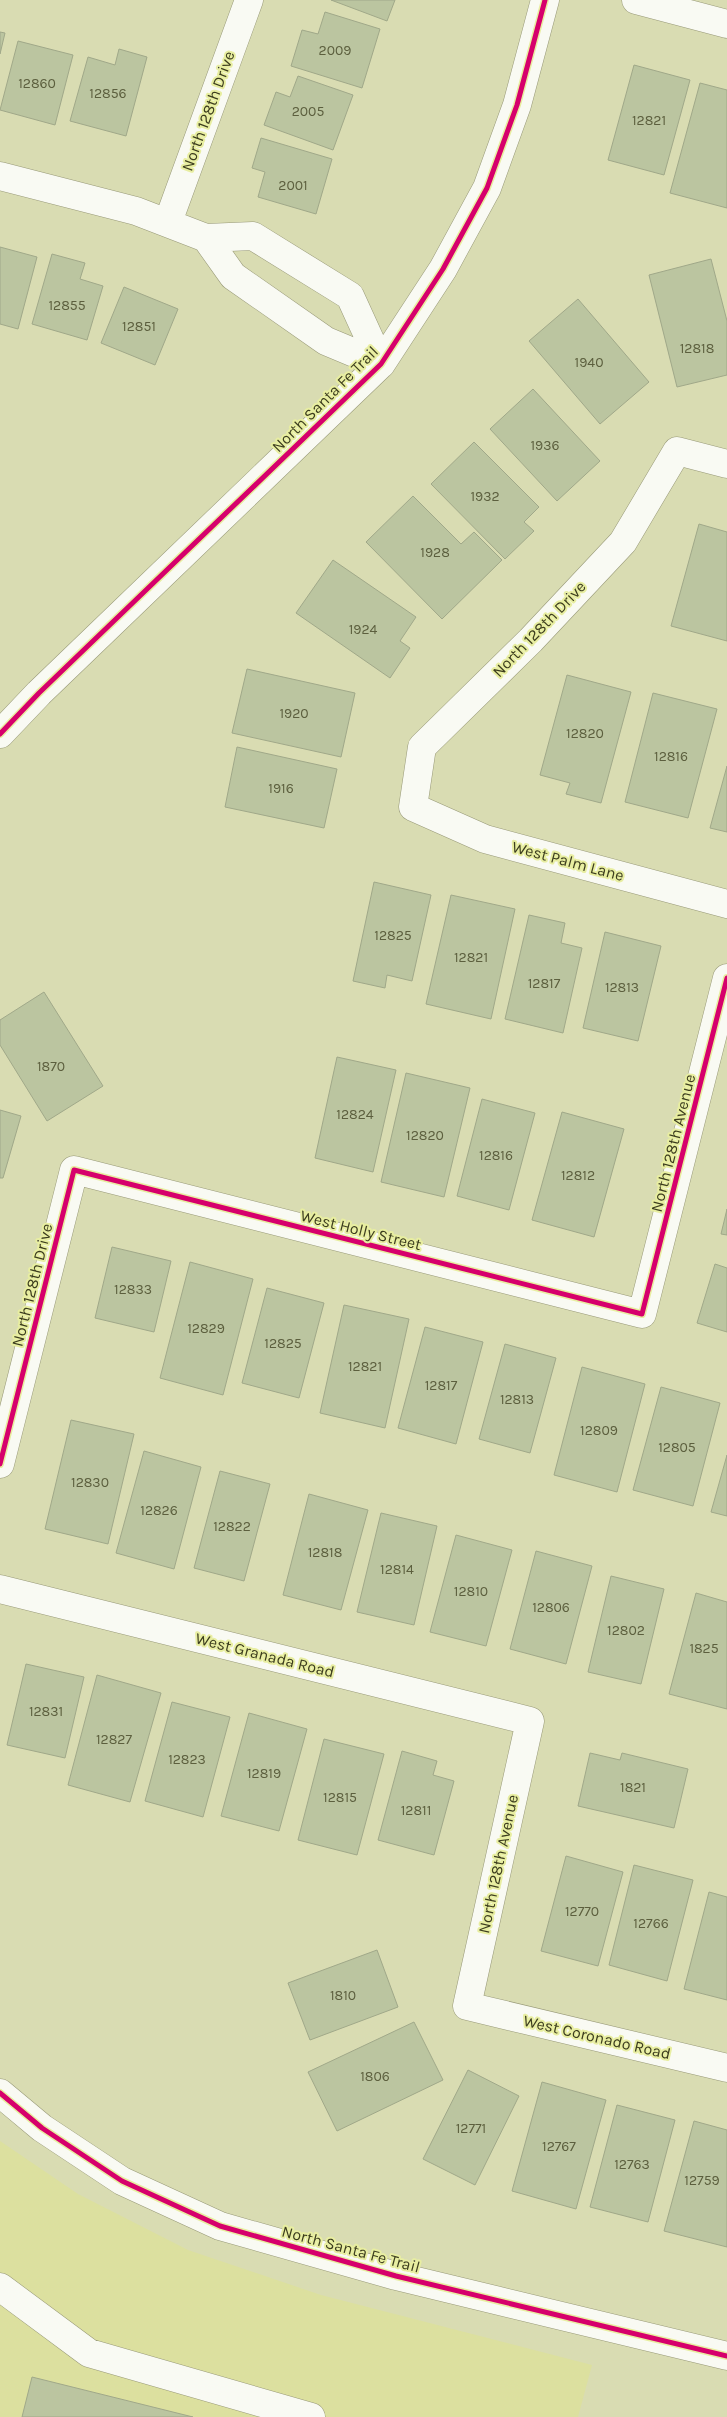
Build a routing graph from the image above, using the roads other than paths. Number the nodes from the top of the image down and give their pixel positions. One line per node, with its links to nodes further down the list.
1 (249, 0): 6 (street, North 128th Drive)
2 (545, 0): 8 (street, North Santa Fe Trail)
3 (636, 0): 4 (street)
4 (727, 24)
5 (0, 176): 6 (street)
6 (168, 222): 7 (street)
7 (206, 238): 8 (street); 8 (street)
8 (381, 364): 10 (street, North Santa Fe Trail)
9 (727, 464): 11 (street, North 128th Drive)
10 (0, 734)
11 (413, 807): 12 (street, West Palm Lane)
12 (727, 904)
13 (727, 978): 15 (street, North 128th Avenue)
14 (74, 1170): 15 (street, West Holly Street); 16 (street, North 128th Drive)
15 (642, 1314)
16 (0, 1464)
17 (0, 1589): 18 (street, West Granada Road)
18 (530, 1721): 19 (street, North 128th Avenue)
19 (467, 2006): 20 (street, West Coronado Road)
20 (727, 2068)
21 (0, 2092): 23 (street, North Santa Fe Trail)
22 (4, 2299): 24 (street)
23 (727, 2356)
24 (311, 2417)

